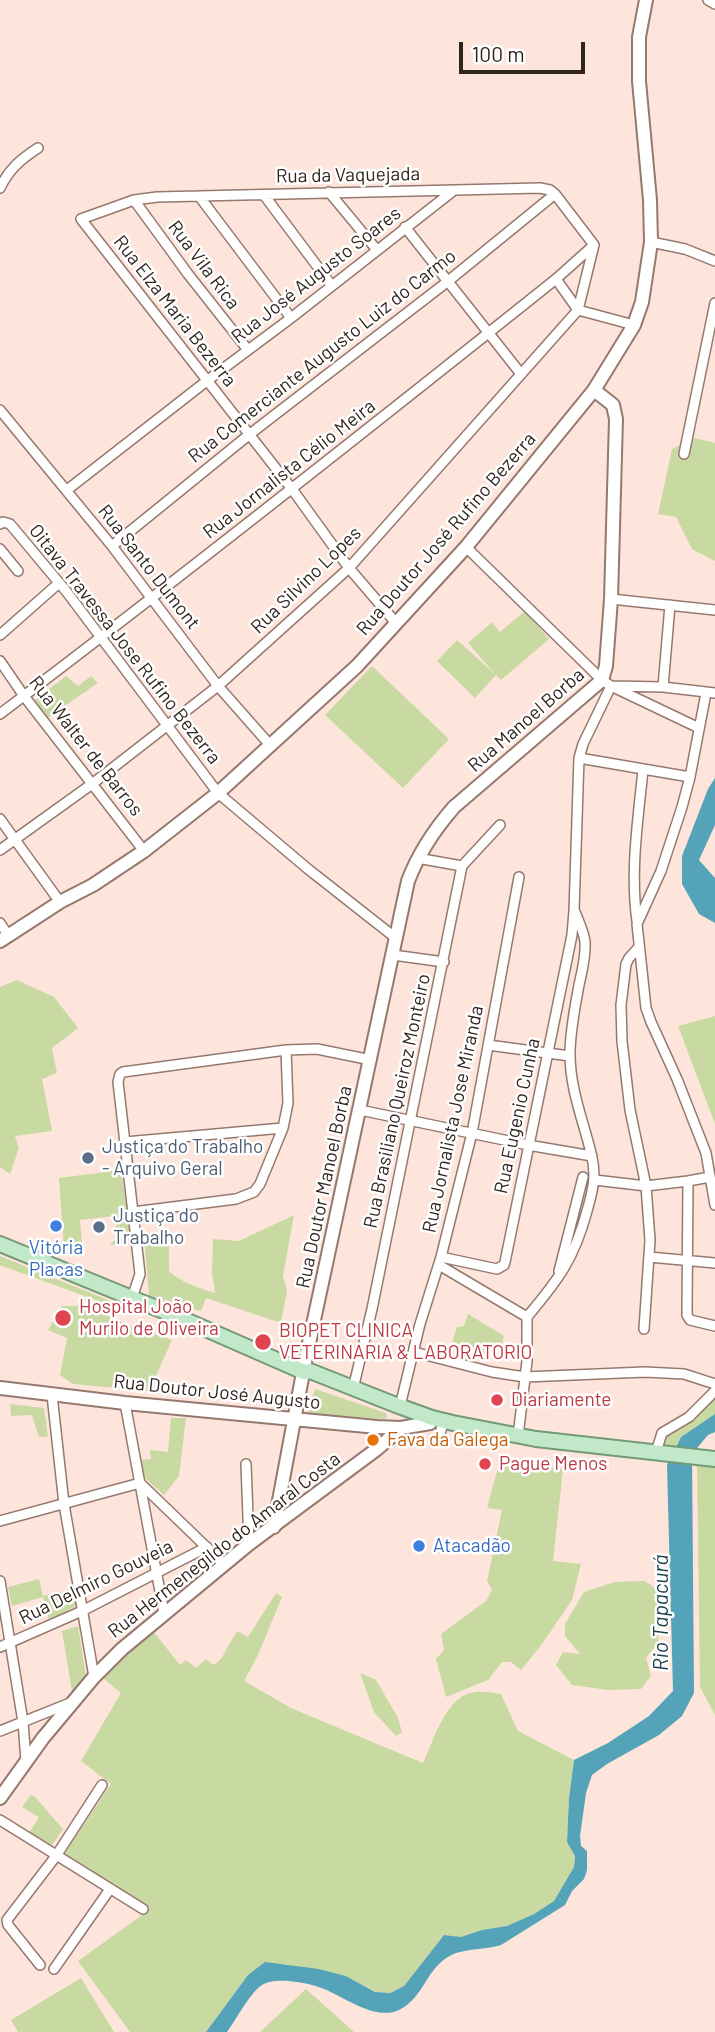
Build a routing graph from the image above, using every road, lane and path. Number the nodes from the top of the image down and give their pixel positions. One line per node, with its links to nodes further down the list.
1 (646, 0): 14 (street, Rua Doutor José Rufino Bezerra)
2 (708, 0): 3 (street)
3 (715, 4)
4 (38, 148): 5 (street)
5 (0, 188)
6 (453, 190): 7 (street, Rua da Vaquejada); 9 (street, Rua da Vaquejada); 13 (street, Rua José Augusto Soares)
7 (329, 192): 8 (street, Rua da Vaquejada); 16 (street)
8 (264, 194): 10 (street, Rua da Vaquejada); 20 (street)
9 (555, 194): 15 (street); 19 (street, Rua Comerciante Augusto Luiz do Carmo)
10 (199, 196): 11 (street, Rua da Vaquejada); 23 (street)
11 (134, 200): 12 (street, Rua da Vaquejada); 26 (street, Rua Vila Rica)
12 (81, 219): 28 (street, Rua Elza Maria Bezerra)
13 (405, 227): 16 (street, Rua José Augusto Soares); 19 (street)
14 (651, 242): 17 (street); 24 (street, Rua Doutor José Rufino Bezerra)
15 (594, 245): 18 (street, Rua Jornalista Célio Meira); 22 (street, Rua Silvino Lopes)
16 (377, 250): 20 (street, Rua José Augusto Soares)
17 (715, 261)
18 (556, 279): 22 (street); 25 (street, Rua Jornalista Célio Meira)
19 (447, 282): 25 (street); 31 (street, Rua Comerciante Augusto Luiz do Carmo)
20 (332, 286): 23 (street, Rua José Augusto Soares)
21 (715, 303): 32 (street)
22 (578, 310): 24 (street); 27 (street, Rua Silvino Lopes)
23 (291, 318): 26 (street, Rua José Augusto Soares)
24 (634, 325): 29 (street, Rua Doutor José Rufino Bezerra)
25 (488, 333): 27 (street); 33 (street, Rua Jornalista Célio Meira)
26 (248, 350): 28 (street, Rua José Augusto Soares)
27 (521, 374): 39 (street, Rua Silvino Lopes)
28 (208, 380): 31 (street, Rua Elza Maria Bezerra); 34 (street, Rua José Augusto Soares)
29 (594, 390): 37 (street, Rua Doutor José Rufino Bezerra); 43 (street, Rua Manoel Borba)
30 (0, 411): 34 (street, Rua Santo Dumont)
31 (250, 434): 33 (street, Rua Elza Maria Bezerra); 36 (street, Rua Comerciante Augusto Luiz do Carmo)
32 (684, 454)
33 (292, 489): 39 (street, Rua Elza Maria Bezerra); 42 (street, Rua Jornalista Célio Meira)
34 (67, 490): 36 (street, Rua Santo Dumont)
35 (0, 524): 41 (street, Oitava Travessa Jose Rufino Bezerra)
36 (112, 546): 42 (street, Rua Santo Dumont)
37 (466, 547): 46 (street, Rua Doutor José Rufino Bezerra); 50 (street)
38 (0, 549): 40 (street, Oitava Travessa Jose Rufino Bezerra)
39 (349, 568): 46 (street, Rua Elza Maria Bezerra); 51 (street, Rua Silvino Lopes)
40 (18, 572)
41 (60, 583): 47 (street); 48 (street, Oitava Travessa Jose Rufino Bezerra)
42 (152, 599): 48 (street, Rua Jornalista Célio Meira); 51 (street, Rua Santo Dumont)
43 (611, 599): 44 (street); 50 (street, Rua Manoel Borba)
44 (670, 605): 45 (street); 52 (street)
45 (715, 610)
46 (396, 623): 58 (street, Rua Doutor José Rufino Bezerra)
47 (0, 635)
48 (100, 636): 54 (street, Rua Jornalista Célio Meira); 56 (street, Oitava Travessa Jose Rufino Bezerra)
49 (0, 661): 54 (street, Rua Walter de Barros)
50 (607, 683): 52 (street); 57 (street); 59 (street, Rua Eugenio Cunha); 69 (street, Rua Manoel Borba)
51 (218, 686): 56 (street, Rua Silvino Lopes); 58 (street, Rua Santo Dumont)
52 (663, 688): 53 (street)
53 (710, 693): 57 (street)
54 (24, 696): 55 (street, Rua Jornalista Célio Meira); 62 (street, Rua Walter de Barros)
55 (0, 714)
56 (166, 725): 62 (street, Rua Silvino Lopes); 63 (street, Oitava Travessa Jose Rufino Bezerra)
57 (699, 728): 61 (street)
58 (270, 745): 63 (street, Rua Doutor José Rufino Bezerra)
59 (579, 758): 60 (street); 73 (street, Rua Eugenio Cunha)
60 (643, 770): 61 (street); 75 (street)
61 (690, 777): 75 (street)
62 (92, 784): 66 (street, Rua Silvino Lopes); 68 (street, Rua Walter de Barros)
63 (218, 793): 68 (street, Rua Doutor José Rufino Bezerra); 77 (street, Oitava Travessa Jose Rufino Bezerra)
64 (0, 819): 66 (street)
65 (500, 825): 70 (street)
66 (16, 840): 67 (street, Rua Silvino Lopes); 72 (street)
67 (0, 850)
68 (144, 851): 72 (street, Rua Doutor José Rufino Bezerra)
69 (417, 858): 70 (street); 77 (street, Rua Manoel Borba)
70 (462, 866): 80 (street, Rua Brasiliano Queiroz Monteiro)
71 (519, 877): 81 (street, Rua Jornalista Jose Miranda)
72 (60, 902): 76 (street, Rua Doutor José Rufino Bezerra)
73 (574, 911): 83 (street, Rua Eugenio Cunha); 84 (street)
74 (0, 923): 76 (street)
75 (637, 923): 78 (street)
76 (4, 938)
77 (397, 939): 79 (street, Rua Doutor Manoel Borba)
78 (639, 947): 94 (street); 97 (street)
79 (393, 955): 80 (street); 85 (street, Rua Doutor Manoel Borba)
80 (444, 962): 87 (street, Rua Brasiliano Queiroz Monteiro)
81 (488, 1045): 83 (street); 89 (street, Rua Jornalista Jose Miranda)
82 (286, 1050): 85 (street); 88 (street); 90 (street)
83 (547, 1054): 84 (street); 91 (street, Rua Eugenio Cunha)
84 (570, 1056): 92 (street)
85 (371, 1060): 86 (street, Rua Doutor Manoel Borba)
86 (360, 1110): 87 (street); 111 (street, Rua Doutor Manoel Borba)
87 (410, 1119): 89 (street); 115 (street, Rua Brasiliano Queiroz Monteiro)
88 (283, 1128): 90 (street); 99 (street)
89 (472, 1133): 91 (street); 103 (street, Rua Jornalista Jose Miranda)
90 (125, 1142): 99 (street)
91 (528, 1145): 92 (street); 103 (street, Rua Eugenio Cunha)
92 (592, 1156): 95 (street)
93 (583, 1177): 105 (street)
94 (710, 1177): 96 (street); 98 (street)
95 (595, 1180): 97 (street); 105 (street)
96 (688, 1181): 97 (street); 102 (street)
97 (646, 1186): 101 (street)
98 (715, 1205)
99 (133, 1212): 106 (street)
100 (0, 1244): 106 (main road)
101 (649, 1256): 102 (street); 109 (street)
102 (688, 1260): 104 (street); 108 (street)
103 (440, 1261): 107 (street); 110 (street, Rua Jornalista Jose Miranda)
104 (715, 1263)
105 (557, 1282): 107 (street)
106 (132, 1298): 111 (main road)
107 (527, 1317): 112 (street)
108 (715, 1326)
109 (644, 1329)
110 (414, 1352): 112 (street); 119 (street, Rua Jornalista Jose Miranda)
111 (304, 1372): 115 (main road); 120 (street, Rua Doutor Manoel Borba); 122 (main road)
112 (525, 1377): 113 (street); 123 (street)
113 (715, 1384)
114 (0, 1388): 117 (street, Rua Doutor José Augusto)
115 (353, 1389): 119 (main road)
116 (715, 1391): 124 (street)
117 (52, 1395): 118 (street, Rua Doutor José Augusto); 128 (street)
118 (125, 1403): 120 (street, Rua Doutor José Augusto); 127 (street)
119 (400, 1406): 123 (main road)
120 (294, 1419): 121 (street, Rua Doutor José Augusto); 130 (street, Rua Doutor Manoel Borba)
121 (401, 1428): 122 (street, Rua Doutor José Augusto); 130 (street, Rua Hermenegildo do Amaral Costa)
122 (440, 1431): 124 (main road)
123 (518, 1436): 124 (main road)
124 (661, 1453): 125 (main road)
125 (715, 1459)
126 (246, 1464): 131 (street)
127 (140, 1483): 128 (street); 132 (street); 134 (street)
128 (64, 1504): 129 (street); 136 (street)
129 (0, 1521)
130 (274, 1527): 131 (street, Rua Hermenegildo do Amaral Costa)
131 (249, 1544): 133 (street, Rua Hermenegildo do Amaral Costa)
132 (207, 1547): 133 (street); 134 (street, Rua Delmiro Gouveia)
133 (225, 1565): 137 (street, Rua Hermenegildo do Amaral Costa)
134 (157, 1573): 136 (street, Rua Delmiro Gouveia); 137 (street)
135 (0, 1581): 138 (street)
136 (82, 1611): 138 (street, Rua Delmiro Gouveia); 140 (street)
137 (164, 1614): 140 (street, Rua Hermenegildo do Amaral Costa)
138 (11, 1643): 139 (street, Rua Delmiro Gouveia); 142 (street)
139 (0, 1647)
140 (94, 1677): 141 (street, Rua Hermenegildo do Amaral Costa)
141 (73, 1702): 142 (street); 144 (street, Rua Hermenegildo do Amaral Costa)
142 (23, 1722): 143 (street); 144 (street)
143 (0, 1731)
144 (26, 1761): 146 (street, Rua Hermenegildo do Amaral Costa)
145 (102, 1785): 148 (street)
146 (0, 1798)
147 (0, 1820): 148 (street)
148 (56, 1856): 149 (street); 151 (street)
149 (110, 1889): 150 (street); 152 (street)
150 (143, 1909)
151 (40, 1965)
152 (54, 1969)

